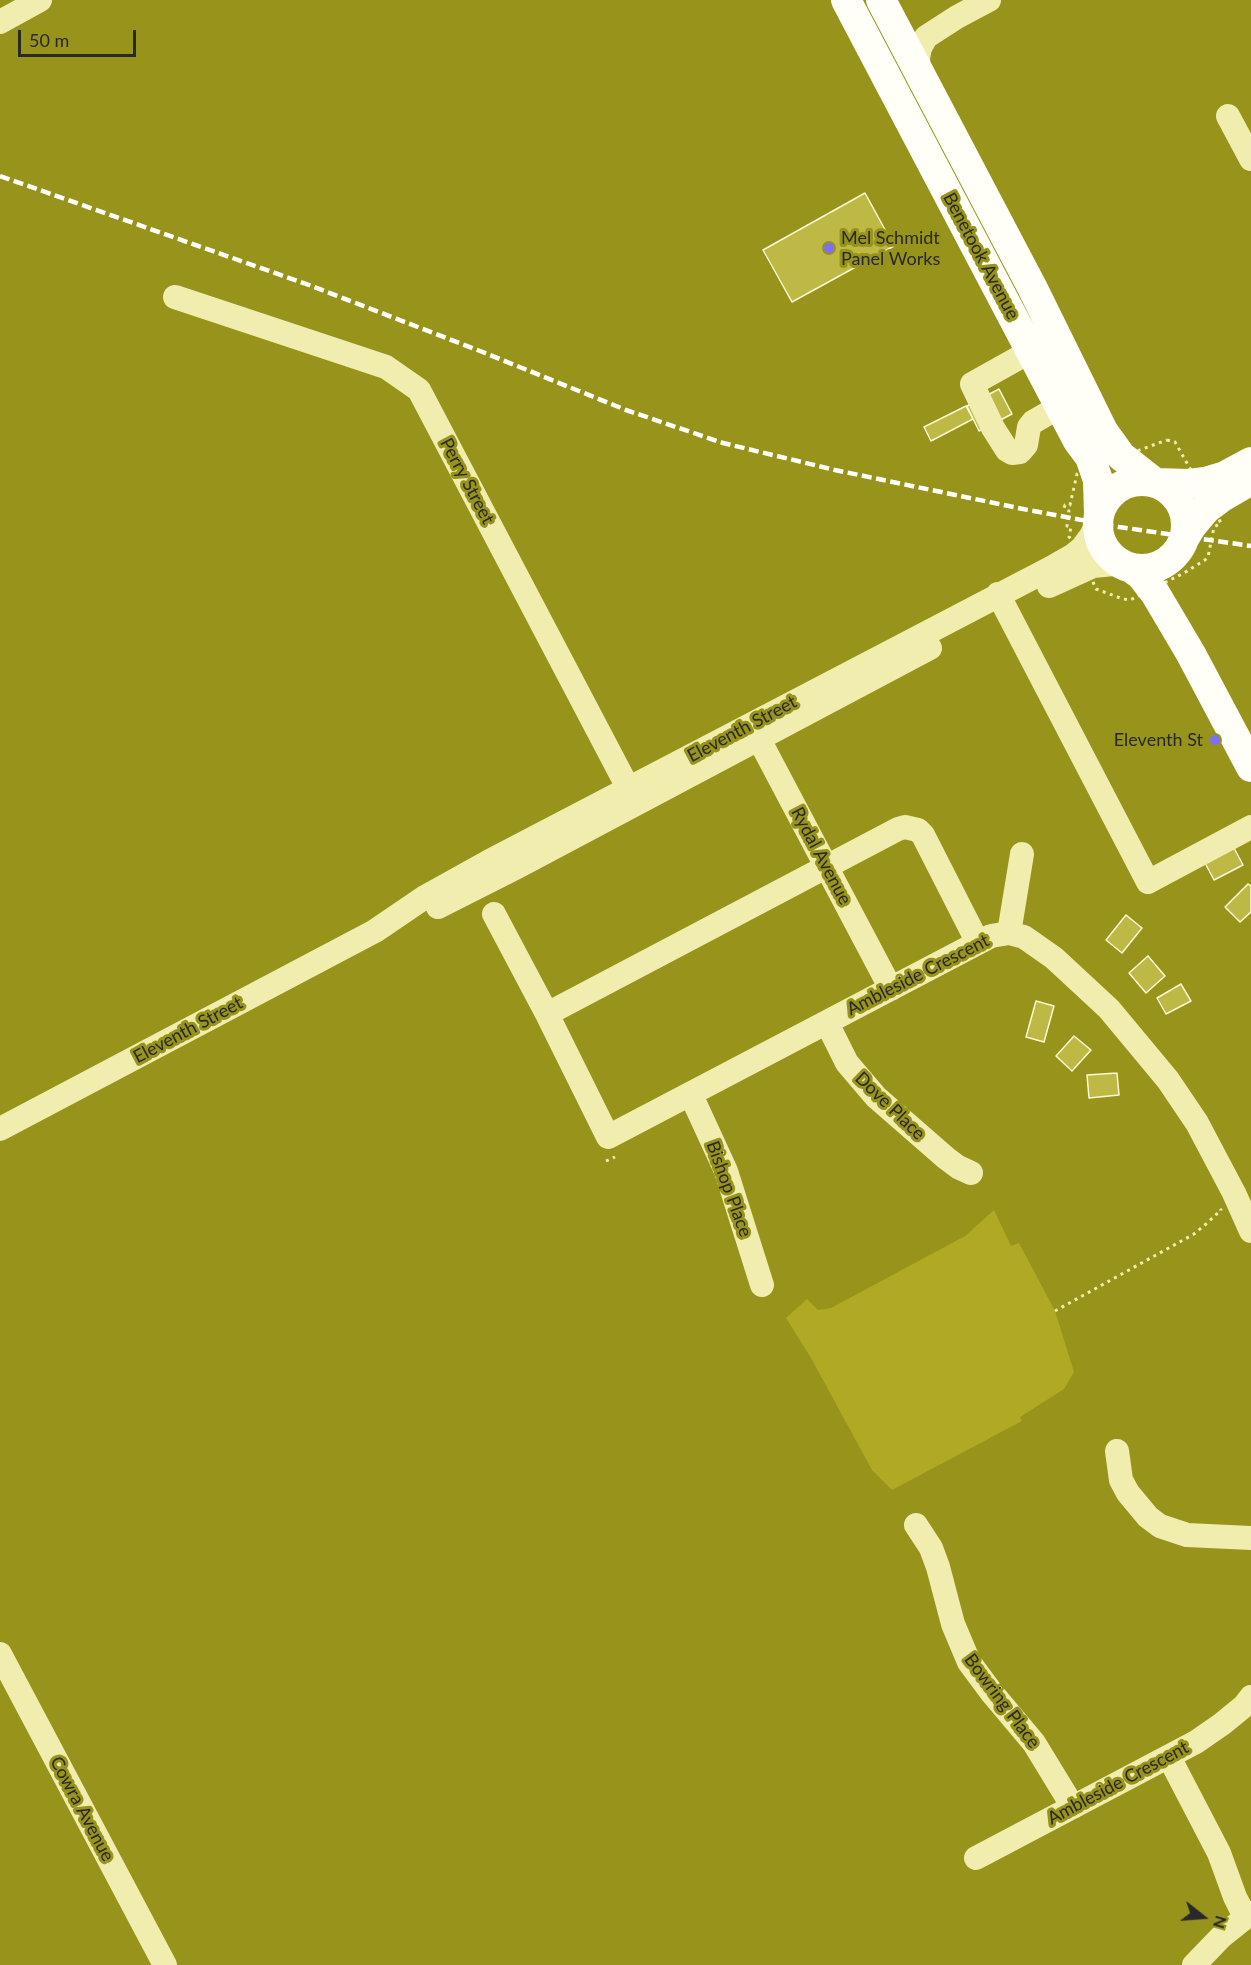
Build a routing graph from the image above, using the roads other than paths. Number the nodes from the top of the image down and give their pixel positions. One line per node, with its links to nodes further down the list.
1 (40, 0): 5 (street)
2 (846, 0): 11 (main road, Benetook Avenue)
3 (881, 0): 6 (main road, Benetook Avenue)
4 (989, 0): 6 (street)
5 (1, 21)
6 (919, 71): 9 (main road, Benetook Avenue)
7 (1228, 116): 8 (street)
8 (1251, 159)
9 (1032, 287): 11 (main road); 14 (main road, Benetook Avenue)
10 (175, 297): 27 (street, Perry Street)
11 (1005, 302): 12 (main road, Benetook Avenue)
12 (1031, 351): 13 (main road, Benetook Avenue); 13 (street)
13 (1059, 407): 14 (main road, Benetook Avenue)
14 (1108, 461): 17 (main road, Benetook Avenue); 19 (main road, Benetook Avenue)
15 (1251, 462): 18 (main road)
16 (1251, 480): 18 (main road)
17 (1155, 482): 18 (main road); 19 (main road); 20 (main road)
18 (1205, 494): 20 (main road)
19 (1099, 517): 21 (street, Eleventh Street); 22 (main road)
20 (1184, 540): 22 (main road); 23 (main road)
21 (1083, 559): 22 (street, Eleventh Street); 24 (street, Eleventh Street)
22 (1128, 567): 23 (main road)
23 (1164, 583): 26 (main road)
24 (1002, 601): 25 (street, Eleventh Street); 28 (street)
25 (755, 731): 27 (street, Eleventh Street); 30 (street, Rydal Avenue)
26 (1251, 767)
27 (632, 796): 38 (street, Eleventh Street)
28 (1251, 827)
29 (1022, 854): 32 (street)
30 (827, 867): 33 (street); 34 (street, Rydal Avenue); 35 (street)
31 (494, 914): 35 (street)
32 (1009, 933): 33 (street, Ambleside Crescent); 40 (street, Ambleside Crescent)
33 (978, 943): 34 (street, Ambleside Crescent)
34 (891, 989): 36 (street, Ambleside Crescent)
35 (547, 1014): 37 (street, Ambleside Crescent)
36 (826, 1023): 37 (street, Ambleside Crescent); 39 (street, Dove Place)
37 (691, 1095): 42 (street, Bishop Place)
38 (0, 1129)
39 (971, 1173)
40 (1235, 1199): 41 (street, Ambleside Crescent)
41 (1251, 1231)
42 (762, 1286)
43 (1117, 1451): 45 (street)
44 (916, 1525): 49 (street, Bowring Place)
45 (1251, 1538)
46 (0, 1654): 52 (street, Cowra Avenue)
47 (1251, 1697): 48 (street, Ambleside Crescent)
48 (1168, 1757): 49 (street, Ambleside Crescent); 51 (street)
49 (1073, 1807): 50 (street, Ambleside Crescent)
50 (976, 1858)
51 (1249, 1908): 53 (street)
52 (165, 1965)
53 (1195, 1965)

